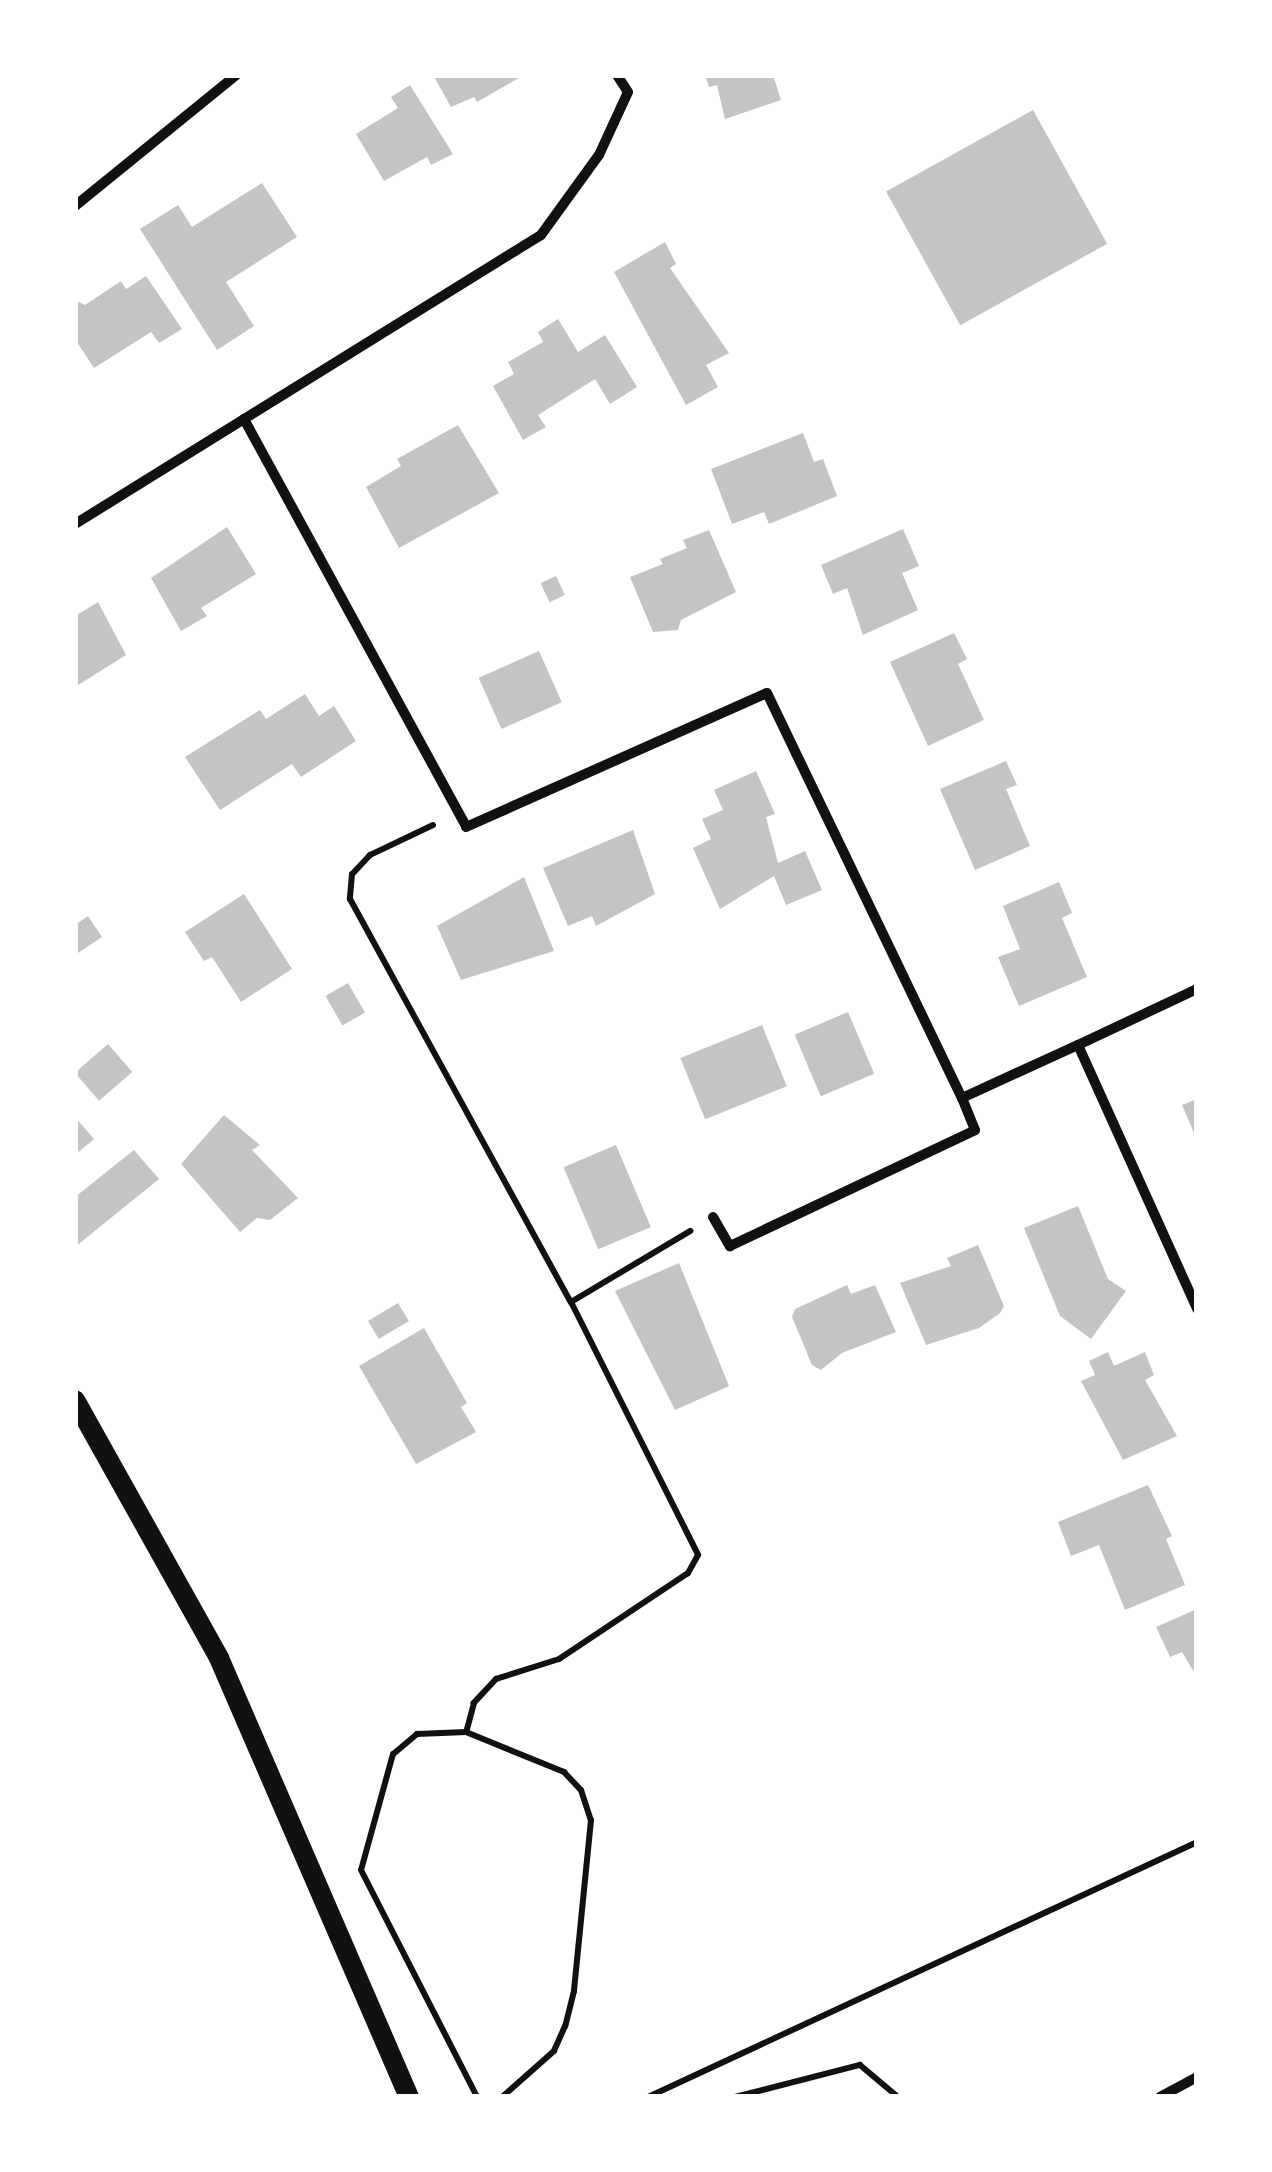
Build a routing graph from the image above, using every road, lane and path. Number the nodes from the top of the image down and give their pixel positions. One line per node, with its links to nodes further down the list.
1 (236, 75): 3 (street)
2 (617, 75): 4 (street)
3 (75, 206)
4 (244, 419): 5 (street); 6 (street)
5 (75, 524)
6 (455, 814): 9 (street); 11 (path)
7 (1197, 989): 8 (street)
8 (1078, 1045): 9 (street); 12 (street)
9 (962, 1098): 10 (street)
10 (713, 1217): 11 (path)
11 (571, 1302): 14 (path)
12 (1197, 1309)
13 (75, 1400): 17 (main road)
14 (466, 1732): 18 (path); 19 (path)
15 (1197, 1842): 20 (path)
16 (1197, 2078): 23 (street)
17 (409, 2097)
18 (478, 2097)
19 (502, 2097)
20 (648, 2097)
21 (735, 2097): 22 (path)
22 (898, 2097)
23 (1160, 2097)

